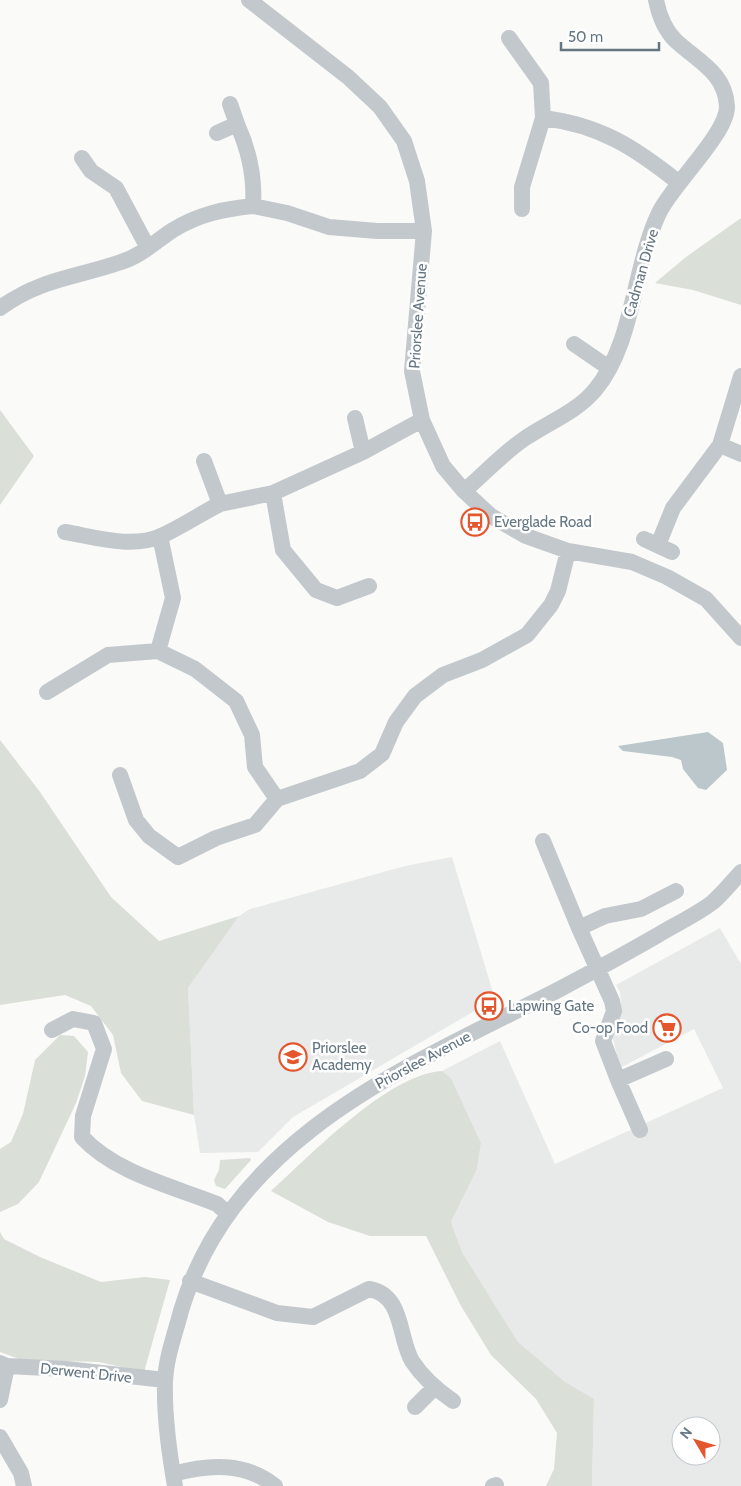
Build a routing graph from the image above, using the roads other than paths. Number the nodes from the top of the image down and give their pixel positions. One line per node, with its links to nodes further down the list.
1 (249, 0): 13 (street, Priorslee Avenue)
2 (656, 0): 4 (street, Cadman Drive)
3 (509, 38): 6 (street)
4 (733, 92): 10 (street, Cadman Drive)
5 (230, 104): 7 (street)
6 (543, 118): 10 (street); 12 (street)
7 (237, 124): 8 (street); 11 (street)
8 (217, 133)
9 (82, 158): 14 (street)
10 (678, 182): 17 (street, Cadman Drive)
11 (253, 206): 13 (street); 14 (street)
12 (522, 209)
13 (424, 231): 20 (street, Priorslee Avenue)
14 (148, 248): 15 (street)
15 (1, 304)
16 (574, 344): 17 (street)
17 (609, 368): 25 (street, Cadman Drive)
18 (741, 376): 21 (street)
19 (355, 418): 22 (street)
20 (422, 420): 22 (street); 25 (street, Priorslee Avenue)
21 (720, 445): 23 (street); 30 (street)
22 (363, 452): 26 (street)
23 (741, 454)
24 (204, 461): 27 (street)
25 (464, 491): 31 (street, Priorslee Avenue)
26 (273, 493): 27 (street); 32 (street)
27 (220, 504): 29 (street)
28 (65, 532): 29 (street)
29 (160, 536): 34 (street)
30 (658, 545)
31 (568, 551): 33 (street, Priorslee Avenue); 37 (street)
32 (369, 586)
33 (741, 638)
34 (158, 651): 35 (street); 37 (street)
35 (47, 692)
36 (120, 775): 37 (street)
37 (277, 799)
38 (543, 841): 41 (street)
39 (741, 872): 42 (street, Priorslee Avenue)
40 (676, 891): 41 (street)
41 (579, 928): 42 (street)
42 (597, 970): 45 (street); 47 (street, Priorslee Avenue)
43 (52, 1030): 47 (street)
44 (666, 1059): 45 (street)
45 (618, 1080): 46 (street)
46 (640, 1130)
47 (227, 1213): 48 (street, Priorslee Avenue)
48 (190, 1281): 50 (street, Priorslee Avenue); 51 (street)
49 (4, 1365): 50 (street, Derwent Drive); 52 (street, Derwent Drive)
50 (165, 1380): 56 (street, Priorslee Avenue)
51 (434, 1388): 53 (street); 54 (street)
52 (0, 1400)
53 (453, 1401)
54 (415, 1407)
55 (0, 1437): 57 (street)
56 (174, 1480): 58 (street)
57 (24, 1486)
58 (275, 1486)

